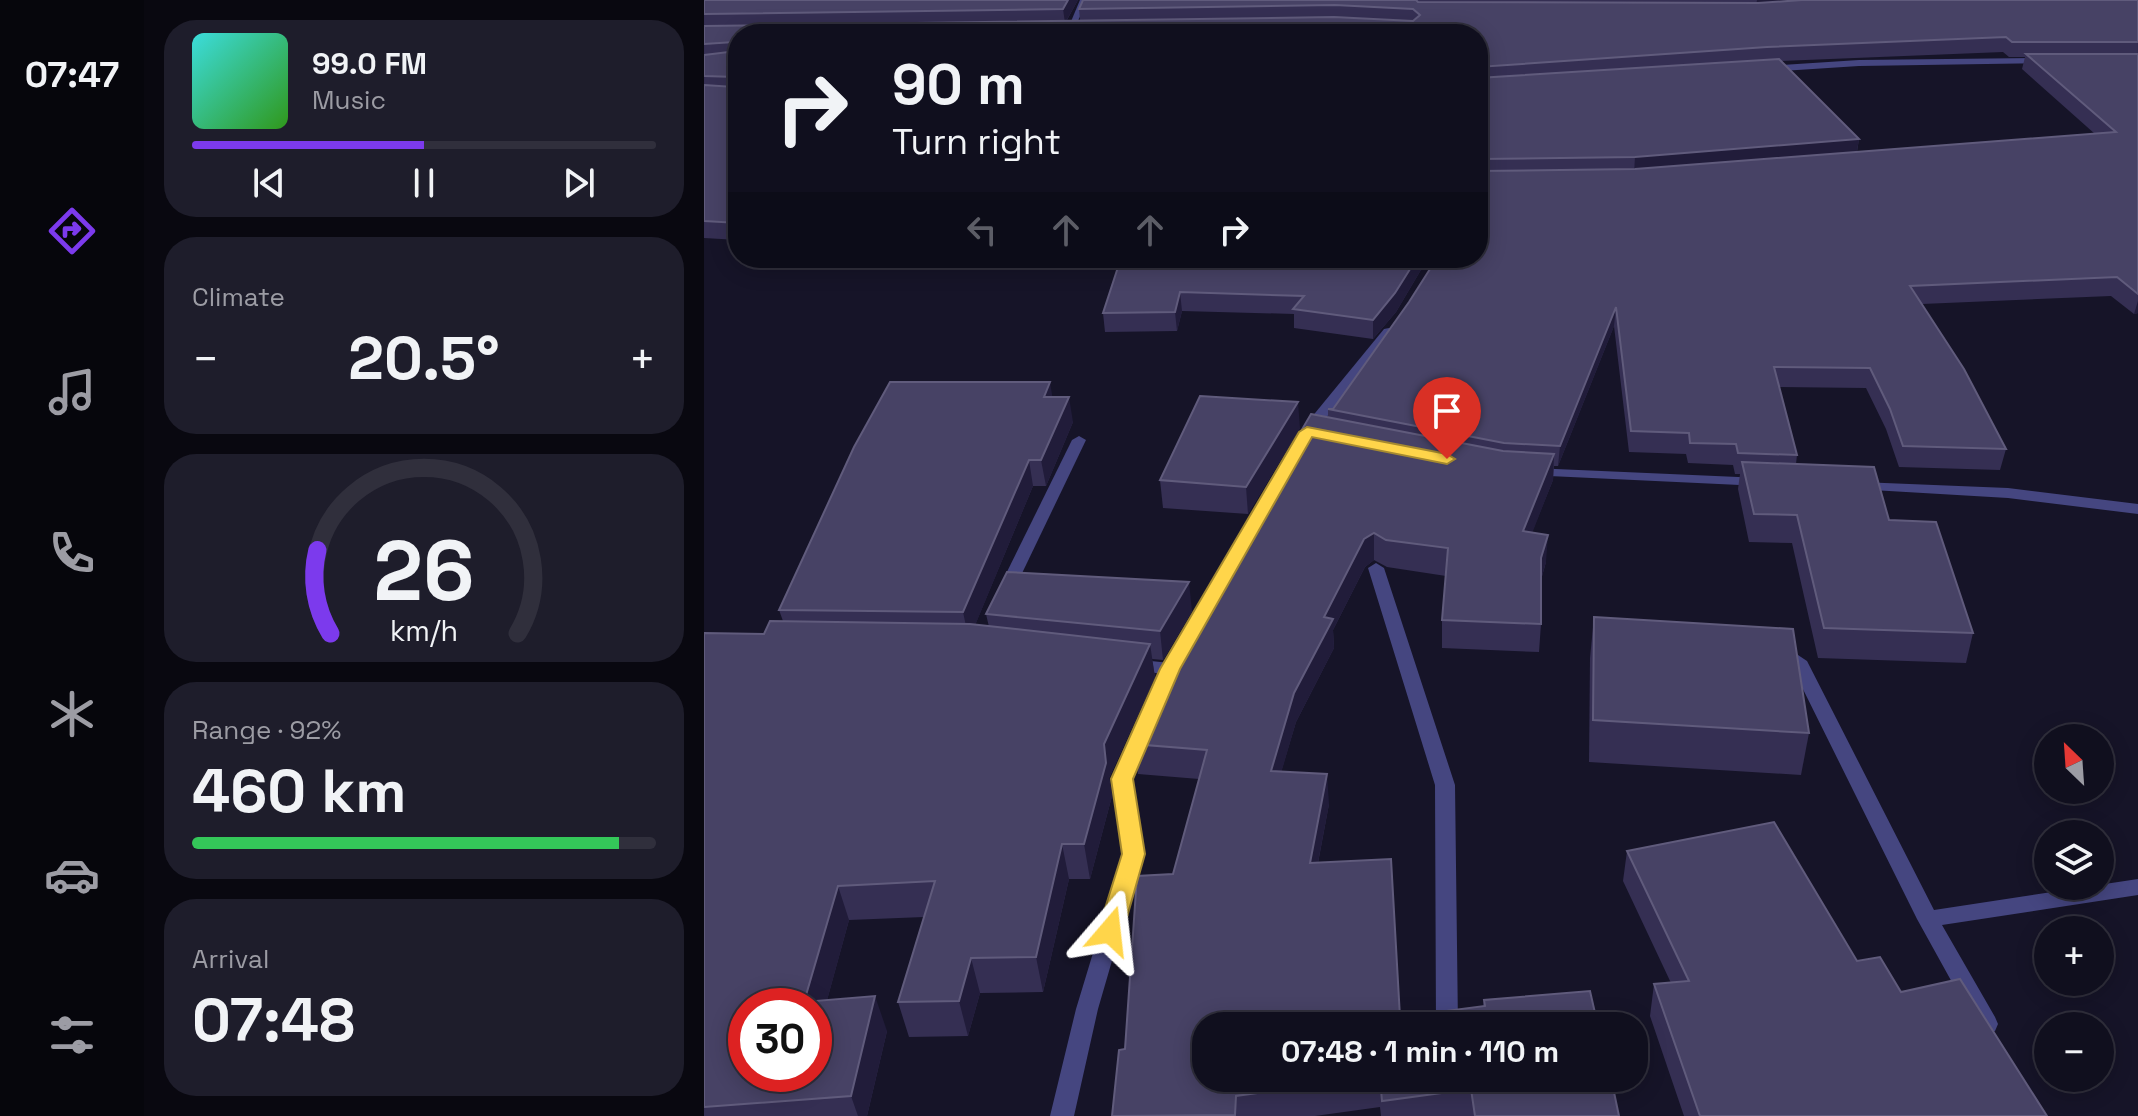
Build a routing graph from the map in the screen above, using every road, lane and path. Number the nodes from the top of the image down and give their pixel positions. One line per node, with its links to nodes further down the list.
1 (1084, 0): 2 (street)
2 (1072, 24)
3 (2064, 61): 4 (street)
4 (1764, 69)
5 (1403, 316): 6 (street)
6 (1309, 437)
7 (1079, 440): 13 (street)
8 (1519, 471): 9 (street)
9 (1772, 482)
10 (1851, 486): 11 (street)
11 (2138, 509)
12 (1376, 568): 20 (street)
13 (997, 609)
14 (1798, 661): 19 (street)
15 (1111, 663): 16 (street)
16 (1171, 669)
17 (1152, 710): 23 (street)
18 (2138, 887): 19 (street)
19 (1928, 919): 21 (street)
20 (1447, 1012)
21 (1995, 1037)
22 (1447, 1092): 24 (street)
23 (1062, 1116)
24 (1446, 1116)

